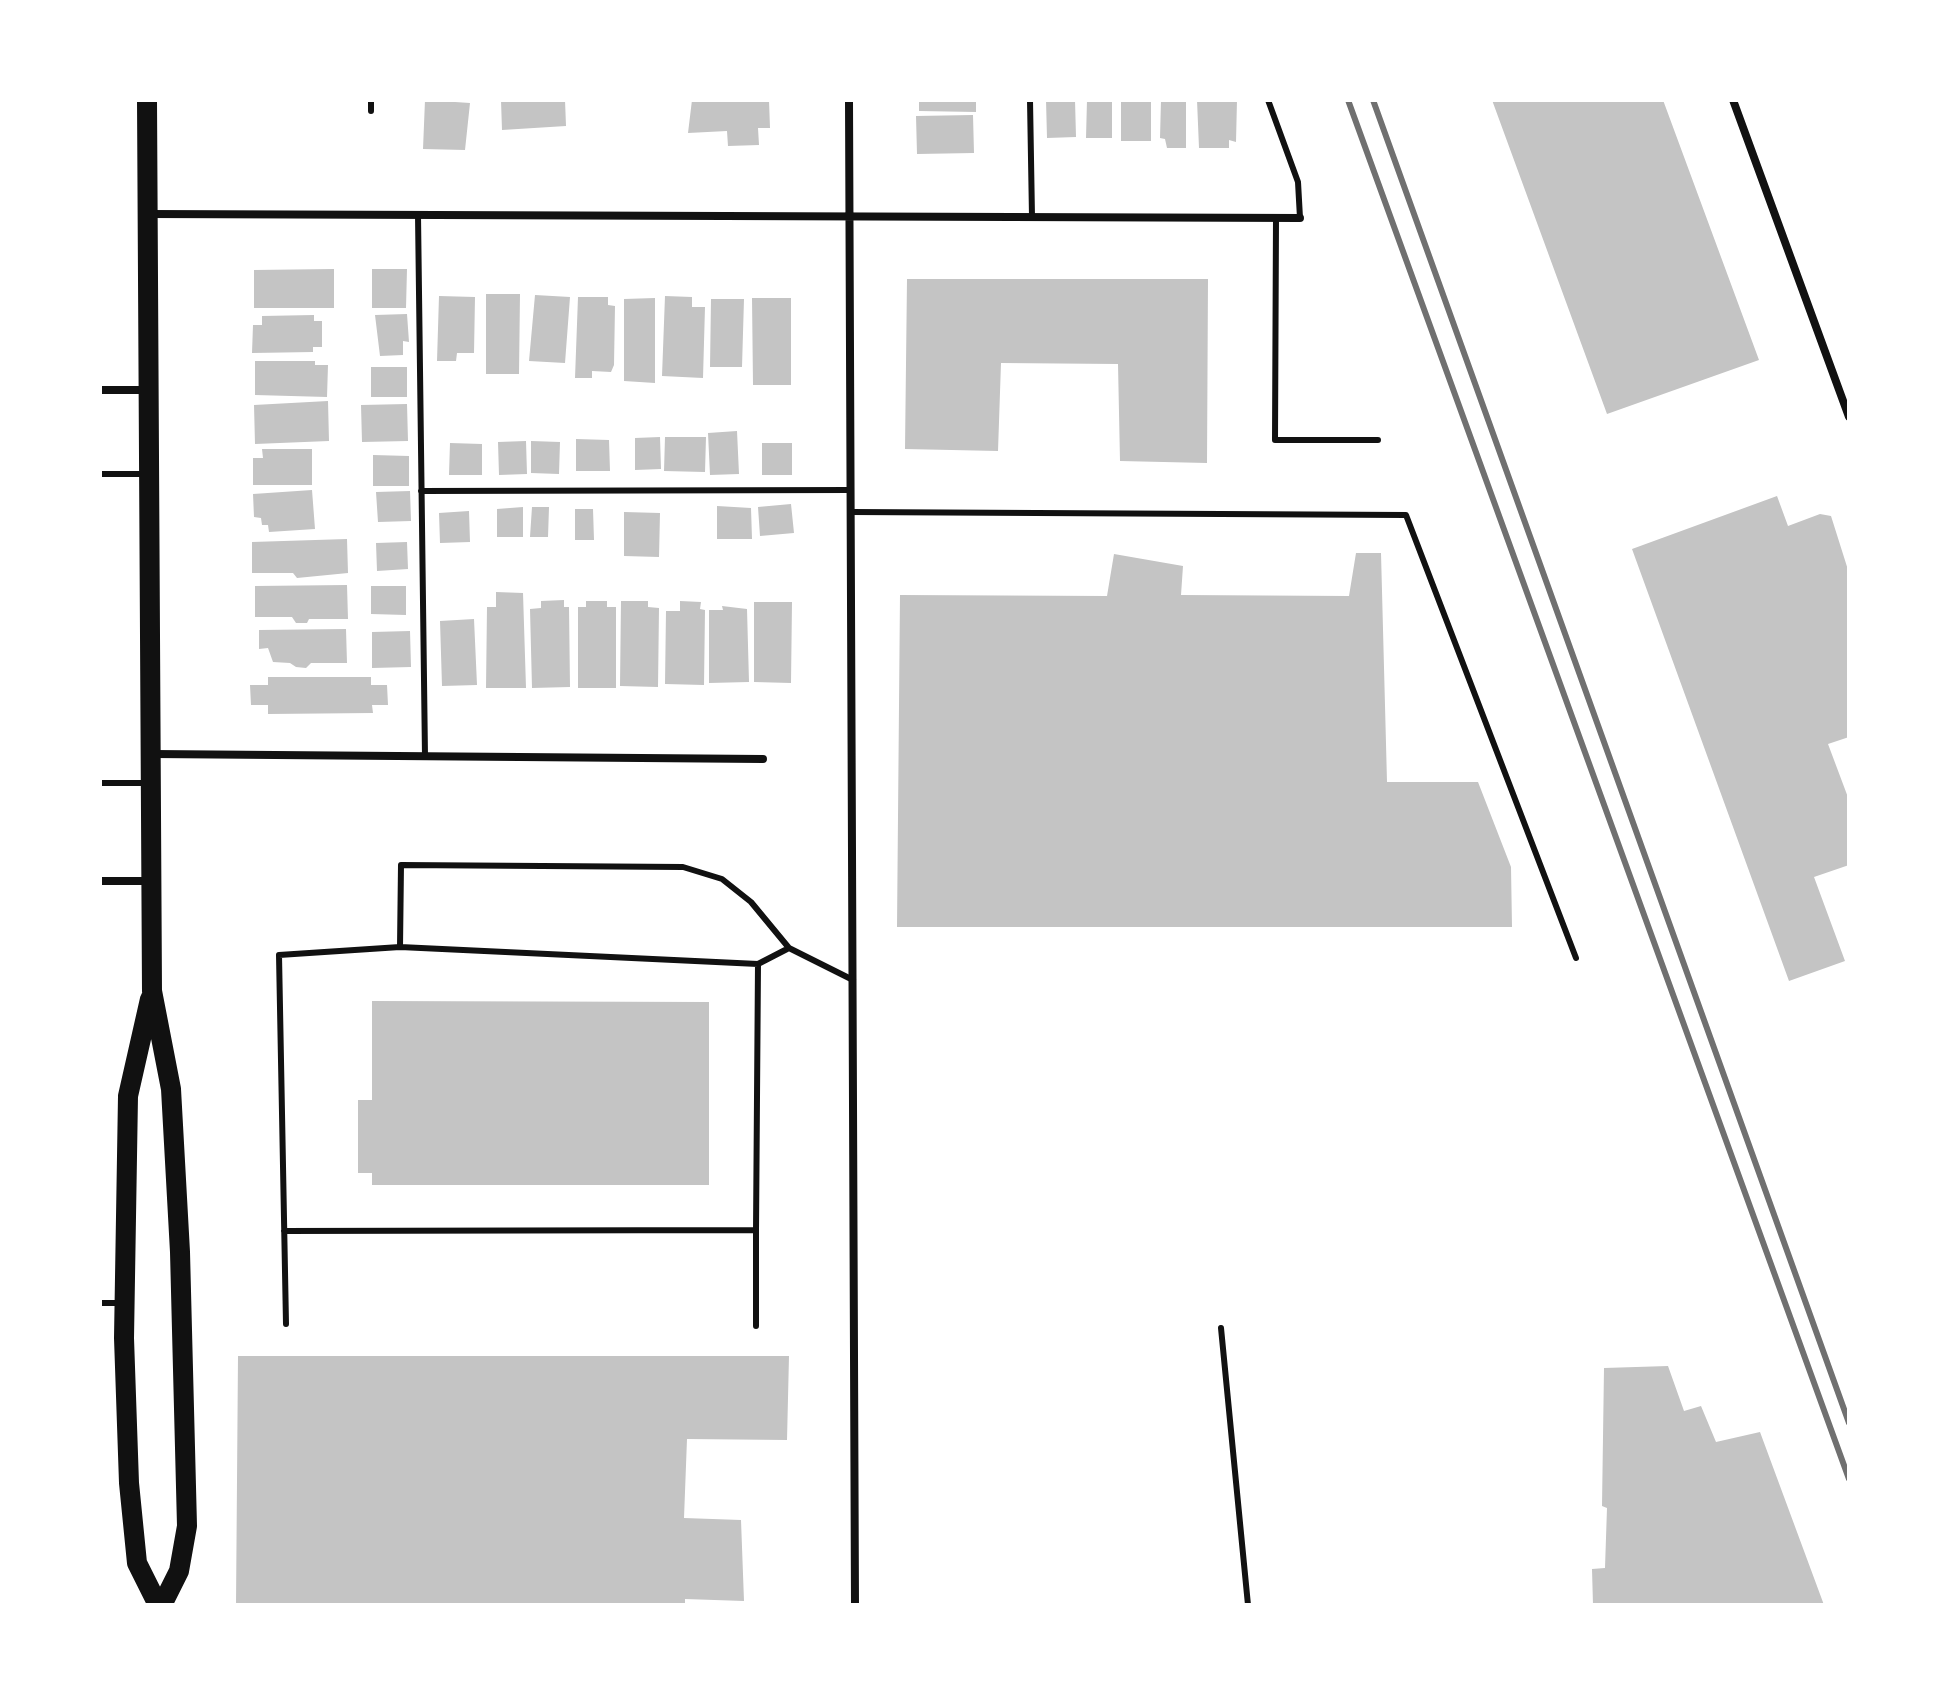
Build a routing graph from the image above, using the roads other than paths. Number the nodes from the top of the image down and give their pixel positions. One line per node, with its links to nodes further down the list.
1 (147, 100): 8 (main road)
2 (371, 100): 7 (lane)
3 (849, 100): 10 (street)
4 (1030, 100): 11 (lane)
5 (1268, 100): 13 (lane)
6 (1733, 100): 16 (street)
7 (371, 111)
8 (148, 214): 9 (street); 15 (main road)
9 (418, 215): 10 (street); 21 (lane)
10 (849, 217): 11 (street); 20 (street)
11 (1032, 217): 12 (street)
12 (1276, 218): 13 (street); 17 (lane)
13 (1300, 218)
14 (100, 390): 15 (street)
15 (149, 390): 19 (main road)
16 (1849, 417)
17 (1378, 440)
18 (100, 474): 19 (lane)
19 (150, 474): 23 (main road)
20 (851, 490): 21 (lane); 22 (street)
21 (421, 491): 24 (lane)
22 (851, 512): 32 (lane); 34 (street)
23 (152, 754): 24 (street); 27 (main road)
24 (425, 756): 25 (street)
25 (763, 759)
26 (100, 783): 27 (lane)
27 (152, 783): 29 (main road)
28 (100, 881): 29 (street)
29 (152, 881): 35 (main road)
30 (400, 947): 31 (lane); 33 (lane); 37 (lane)
31 (789, 948): 33 (lane); 34 (lane)
32 (1576, 958)
33 (758, 964): 36 (lane)
34 (853, 980): 44 (street)
35 (152, 991): 39 (main road); 43 (main road)
36 (756, 1230): 37 (lane); 41 (lane)
37 (284, 1231): 40 (lane)
38 (100, 1303): 39 (lane)
39 (125, 1303): 43 (main road)
40 (286, 1324)
41 (756, 1326)
42 (1221, 1328): 45 (lane)
43 (160, 1605)
44 (855, 1605)
45 (1248, 1605)

